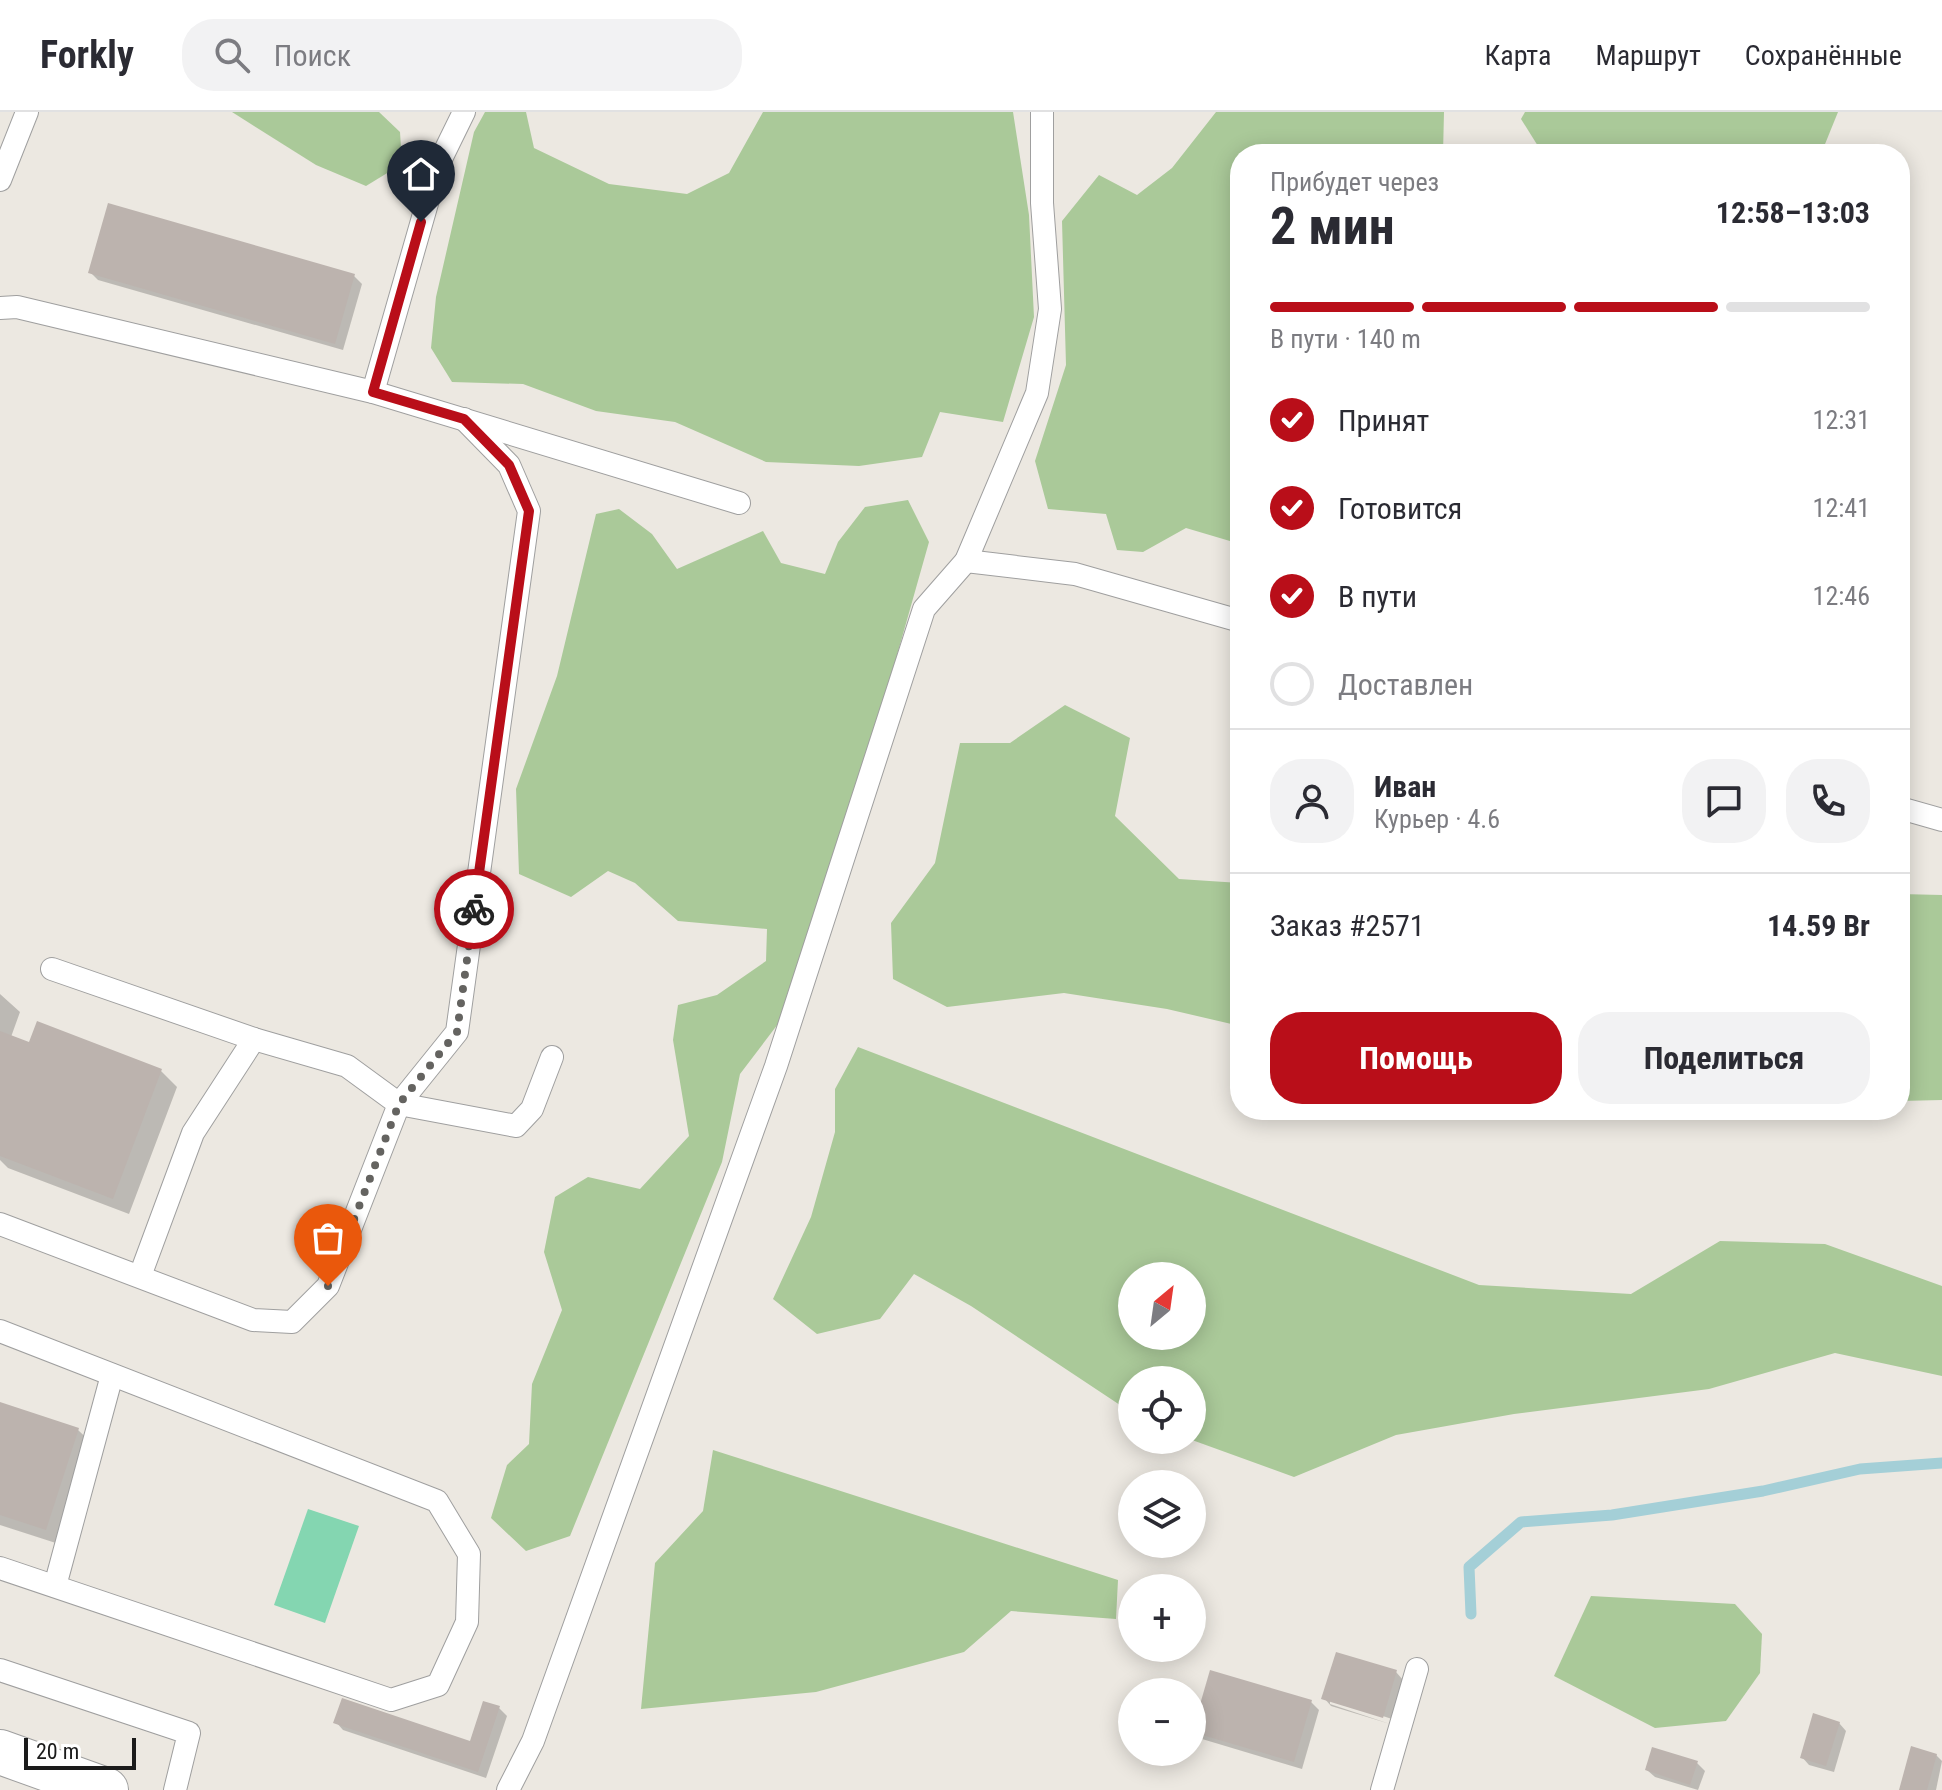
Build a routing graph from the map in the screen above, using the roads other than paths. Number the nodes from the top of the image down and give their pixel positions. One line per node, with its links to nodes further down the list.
1 (27, 112): 4 (lane)
2 (464, 112): 6 (lane)
3 (1042, 112): 9 (lane)
4 (0, 180)
5 (0, 308): 6 (lane)
6 (373, 392): 7 (lane)
7 (464, 419): 8 (lane); 16 (lane)
8 (739, 503)
9 (966, 561): 10 (lane); 28 (lane)
10 (1230, 618)
11 (1910, 811): 12 (lane)
12 (1942, 820)
13 (52, 969): 14 (lane)
14 (254, 1039): 16 (lane); 18 (lane)
15 (552, 1057): 16 (lane)
16 (399, 1104): 18 (lane)
17 (0, 1224): 18 (lane)
18 (140, 1276)
19 (0, 1331): 20 (lane)
20 (112, 1375): 22 (lane); 22 (lane)
21 (0, 1568): 22 (lane)
22 (55, 1586)
23 (1417, 1669): 29 (lane)
24 (0, 1670): 27 (lane)
25 (0, 1752): 26 (street)
26 (106, 1790)
27 (175, 1790)
28 (508, 1790)
29 (1382, 1790)

